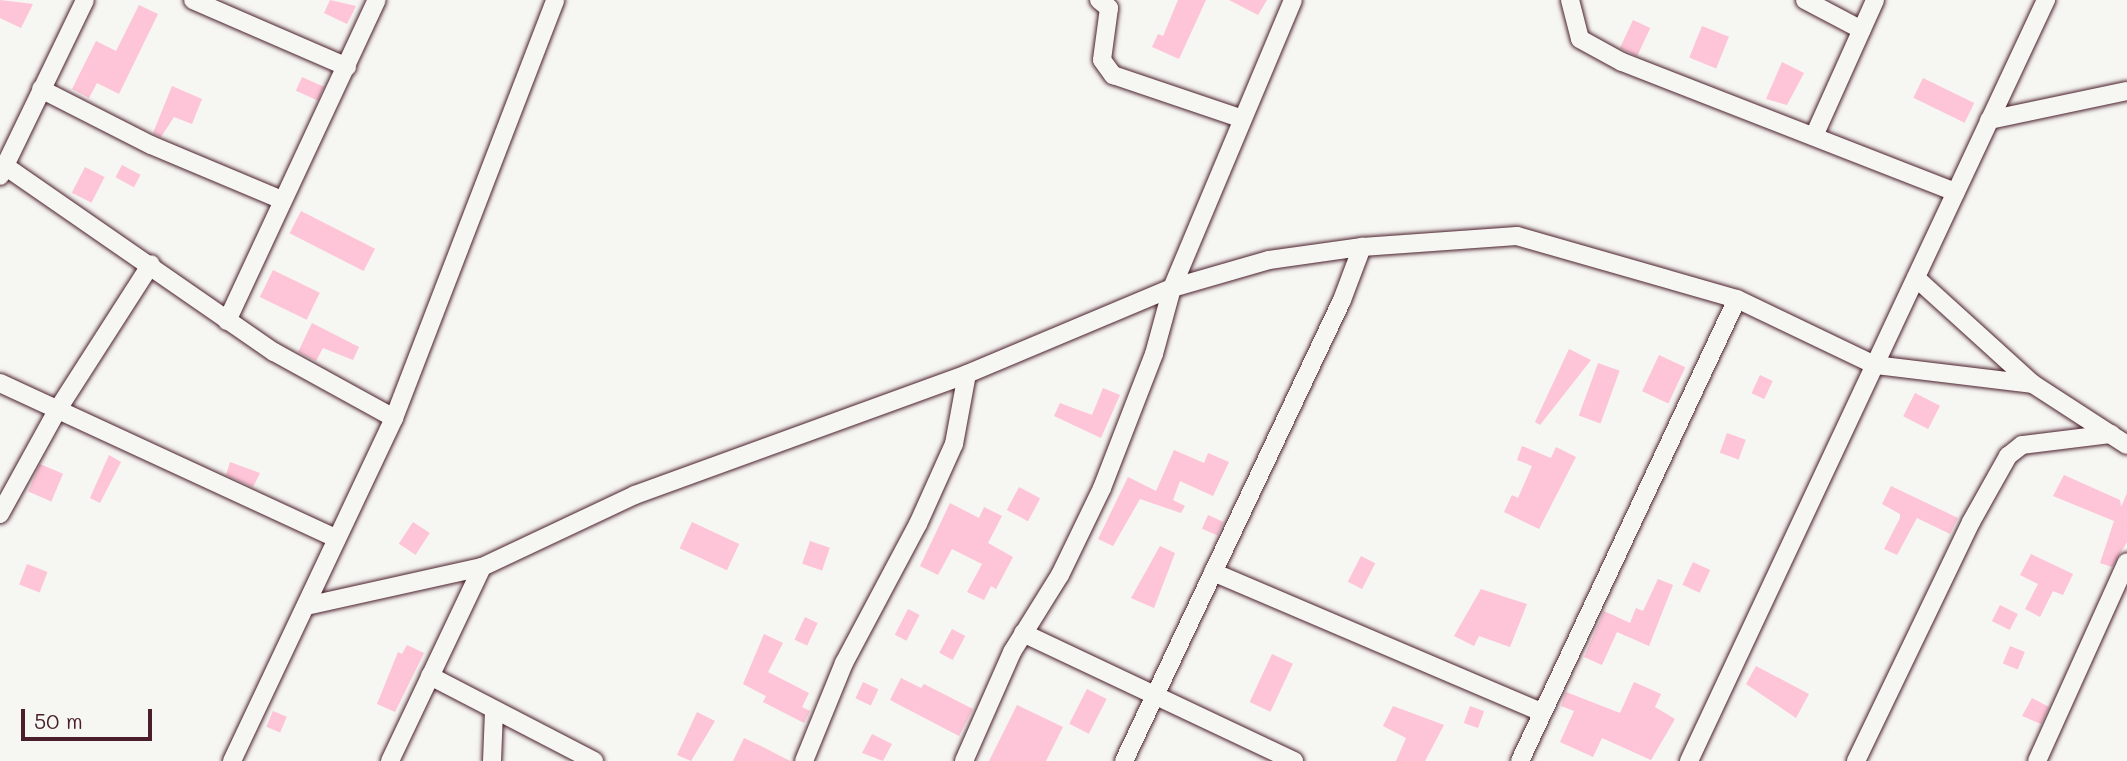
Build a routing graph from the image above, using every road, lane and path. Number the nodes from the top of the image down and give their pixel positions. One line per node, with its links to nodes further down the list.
1 (85, 0): 13 (street)
2 (194, 0): 12 (street)
3 (377, 0): 12 (street)
4 (1293, 0): 15 (street)
5 (1570, 0): 17 (street)
6 (1805, 0): 11 (street)
7 (1875, 0): 11 (street)
8 (2046, 0): 16 (street)
9 (547, 2): 32 (street)
10 (1107, 3): 15 (street)
11 (1862, 30): 17 (street)
12 (347, 67): 20 (street)
13 (41, 89): 18 (street); 20 (street)
14 (2127, 91): 16 (street)
15 (1240, 118): 24 (street)
16 (1990, 120): 19 (street)
17 (1814, 136): 19 (street)
18 (2, 171): 22 (street)
19 (1956, 192): 23 (street)
20 (282, 200): 26 (street)
21 (1362, 247): 24 (street); 25 (street); 39 (street)
22 (151, 264): 26 (street); 31 (street)
23 (1916, 278): 27 (street); 30 (street)
24 (1171, 288): 28 (street); 41 (street)
25 (1737, 299): 27 (street); 45 (street)
26 (227, 321): 32 (street)
27 (1875, 365): 30 (street); 55 (street)
28 (967, 374): 38 (street); 50 (street)
29 (0, 383): 31 (street)
30 (2034, 384): 33 (street)
31 (58, 409): 35 (street); 36 (street)
32 (394, 418): 36 (street)
33 (2111, 434): 34 (street); 56 (street)
34 (2127, 445)
35 (0, 514)
36 (337, 539): 40 (street)
37 (2127, 562): 57 (street)
38 (482, 567): 40 (street); 42 (street)
39 (1213, 572): 43 (street); 45 (street)
40 (306, 607): 46 (street)
41 (1023, 633): 43 (street); 51 (street)
42 (430, 676): 44 (street); 47 (street)
43 (1156, 695): 52 (street); 53 (street)
44 (494, 712): 48 (street); 49 (street)
45 (1542, 712): 54 (street)
46 (232, 761)
47 (390, 761)
48 (492, 761)
49 (594, 761)
50 (804, 761)
51 (964, 761)
52 (1125, 761)
53 (1294, 761)
54 (1520, 761)
55 (1689, 761)
56 (1856, 761)
57 (2037, 761)

